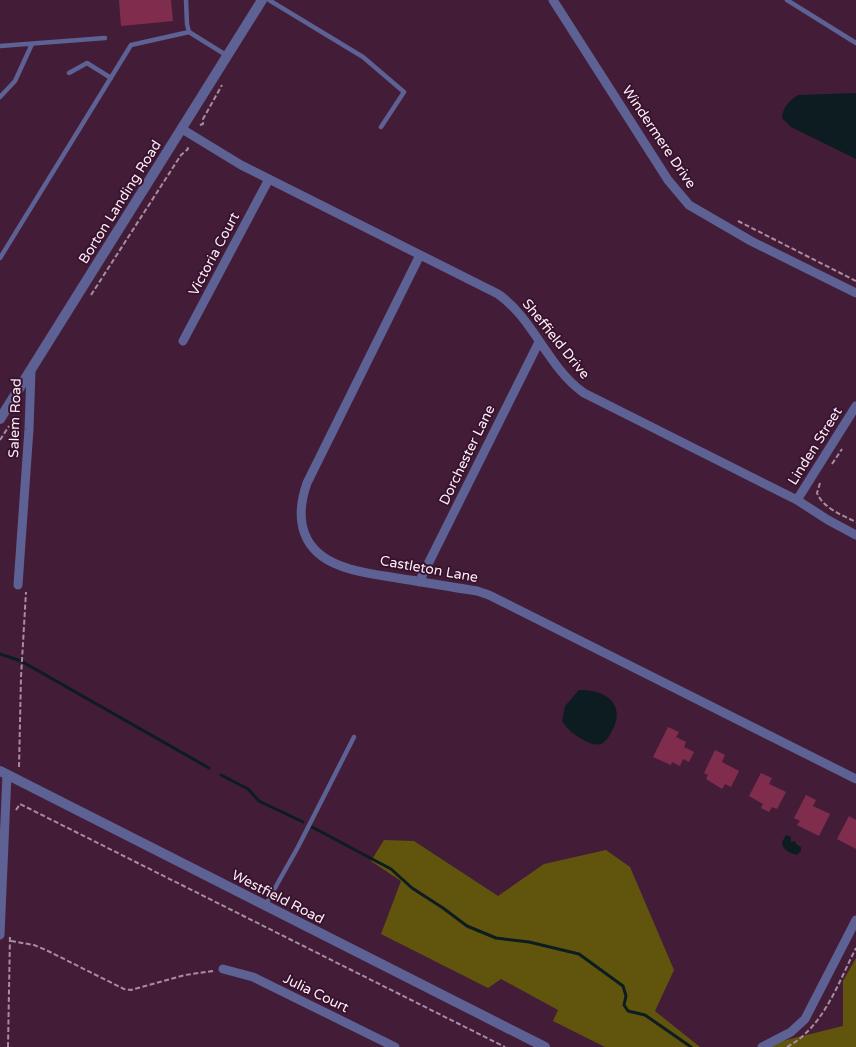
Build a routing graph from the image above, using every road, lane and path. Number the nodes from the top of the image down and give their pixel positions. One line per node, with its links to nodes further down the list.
1 (186, 0): 6 (lane)
2 (262, 0): 11 (street, Borton Landing Road)
3 (269, 0): 15 (lane)
4 (554, 0): 23 (street, Windermere Drive)
5 (787, 0): 8 (lane)
6 (189, 32): 11 (lane); 13 (lane)
7 (105, 38): 9 (lane)
8 (856, 43)
9 (32, 44): 10 (lane); 14 (lane)
10 (0, 46)
11 (227, 56): 16 (street, Borton Landing Road)
12 (69, 73): 13 (lane)
13 (111, 78): 21 (lane)
14 (0, 96)
15 (381, 127)
16 (182, 129): 18 (street, Sheffield Drive); 27 (street, Borton Landing Road)
17 (187, 146): 24 (path)
18 (269, 178): 20 (street, Sheffield Drive); 25 (street, Victoria Court)
19 (736, 220): 22 (path)
20 (420, 255): 26 (street, Sheffield Drive); 36 (street, Castleton Lane)
21 (0, 258)
22 (856, 280)
23 (856, 294)
24 (88, 299)
25 (183, 341)
26 (539, 342): 33 (street, Sheffield Drive); 36 (street, Dorchester Lane)
27 (30, 371): 29 (street, Borton Landing Road); 37 (street, Salem Road)
28 (856, 406): 33 (street, Linden Street)
29 (0, 419)
30 (846, 442): 31 (path)
31 (831, 465)
32 (824, 477): 34 (path)
33 (797, 500): 35 (street, Sheffield Drive)
34 (856, 522)
35 (856, 535)
36 (419, 582): 41 (street, Castleton Lane)
37 (22, 585): 39 (path)
38 (354, 737): 43 (lane)
39 (19, 767)
40 (4, 772): 43 (street, Westfield Road); 45 (street)
41 (856, 779)
42 (20, 804): 50 (path)
43 (266, 906): 51 (street, Westfield Road)
44 (856, 920): 52 (street)
45 (0, 935)
46 (10, 941): 48 (path)
47 (856, 948): 53 (path)
48 (223, 969): 49 (street, Julia Court)
49 (395, 1047)
50 (505, 1047)
51 (545, 1047)
52 (762, 1047)
53 (787, 1047)

